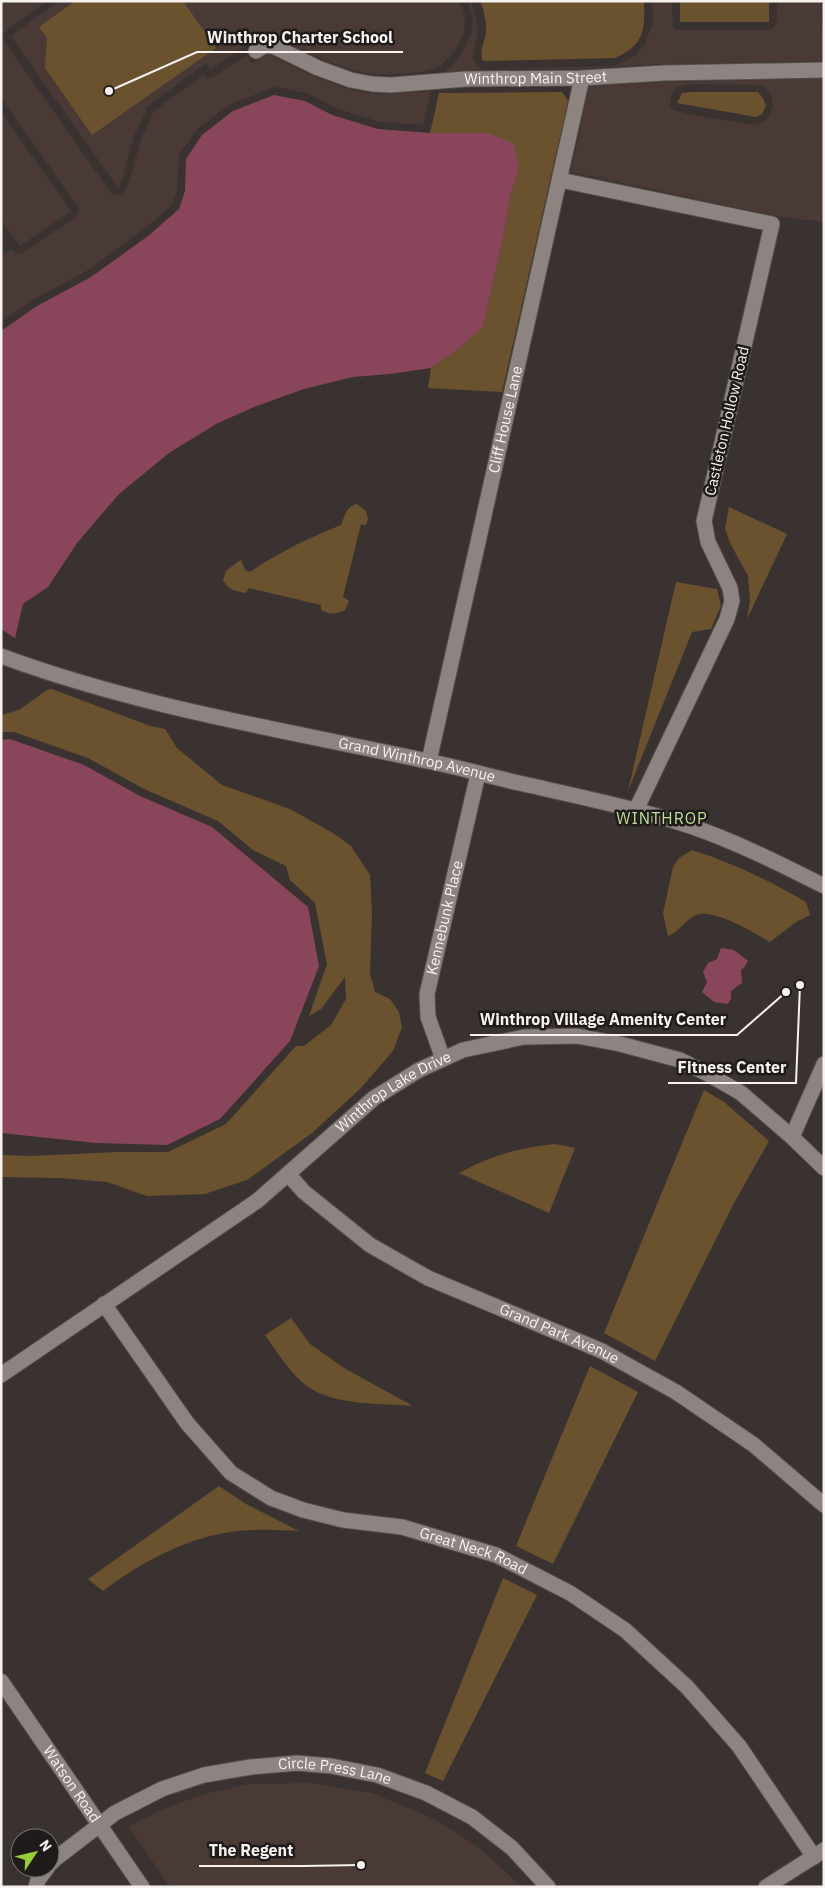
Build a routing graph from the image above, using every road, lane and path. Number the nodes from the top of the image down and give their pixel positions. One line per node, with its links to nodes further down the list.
1 (256, 51): 3 (street, Winthrop Main Street)
2 (824, 70): 3 (street, Winthrop Main Street)
3 (582, 78): 4 (street, Cliff House Lane)
4 (560, 180): 6 (street, Cliff House Lane); 8 (street, Castleton Hollow Road)
5 (1, 656): 6 (street, Grand Winthrop Avenue)
6 (429, 761): 7 (street, Grand Winthrop Avenue)
7 (478, 774): 8 (street, Grand Winthrop Avenue); 10 (street, Kennebunk Place)
8 (636, 810): 9 (street, Grand Winthrop Avenue)
9 (824, 886)
10 (443, 1059): 12 (street, Winthrop Lake Drive); 14 (street, Winthrop Lake Drive)
11 (824, 1064): 12 (street)
12 (792, 1137): 13 (street, Winthrop Lake Drive)
13 (824, 1168)
14 (288, 1174): 15 (street, Winthrop Lake Drive); 17 (street, Grand Park Avenue)
15 (104, 1304): 16 (street, Winthrop Lake Drive); 20 (street, Great Neck Road)
16 (1, 1375)
17 (824, 1505)
18 (1, 1681): 19 (street, Watson Road)
19 (100, 1825): 21 (street, Circle Press Lane); 22 (street, Watson Road); 23 (street, Circle Press Lane)
20 (819, 1853): 24 (street)
21 (60, 1855)
22 (142, 1887)
23 (548, 1887)
24 (766, 1887)

